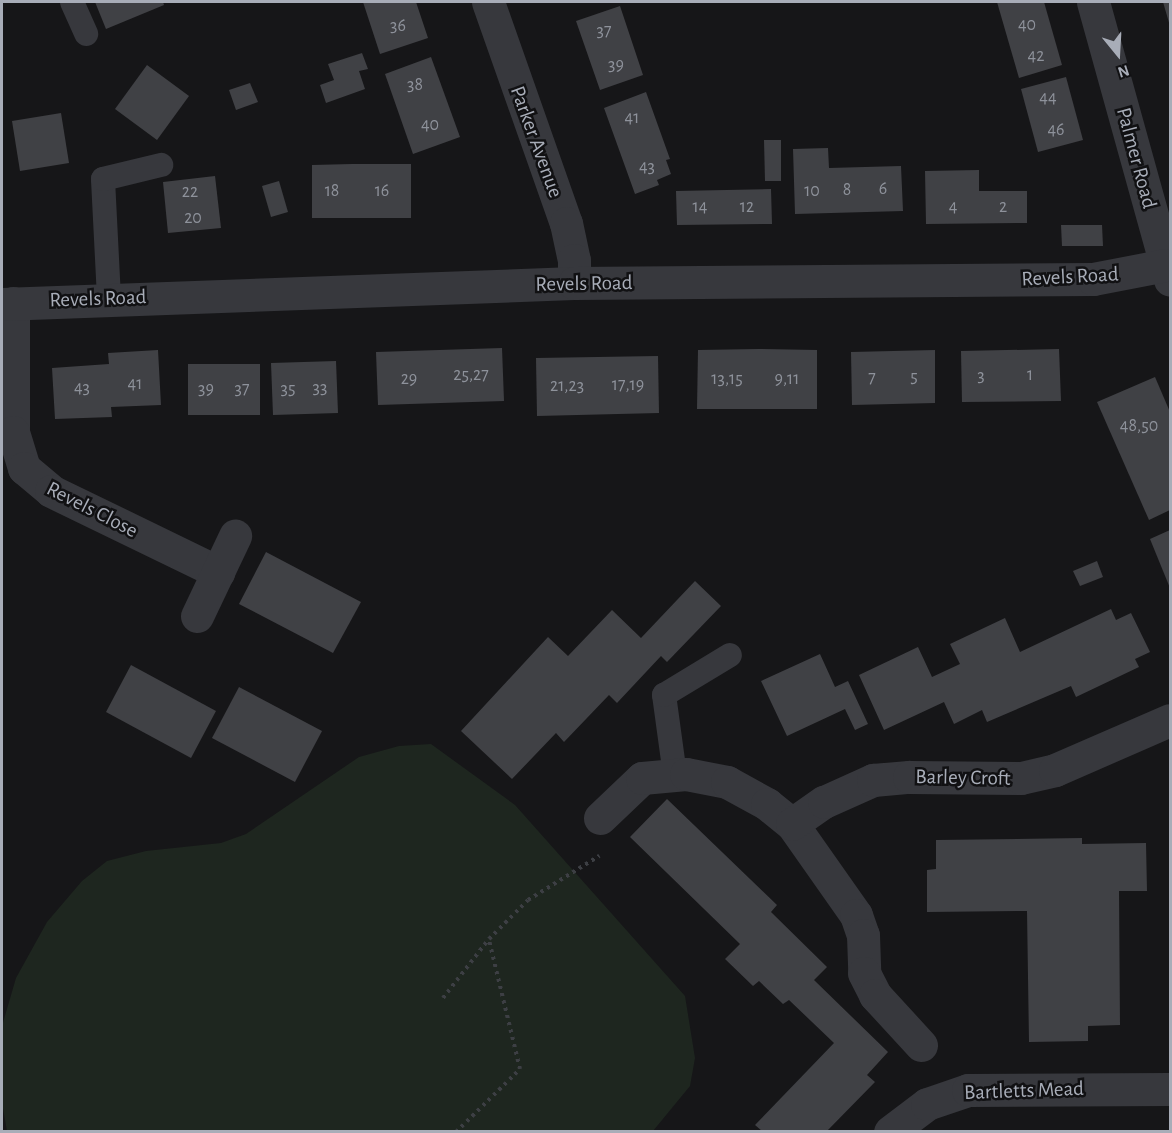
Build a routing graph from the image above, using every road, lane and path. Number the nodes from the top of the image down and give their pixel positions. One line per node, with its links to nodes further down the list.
1 (72, 2): 4 (lane)
2 (488, 2): 7 (street, Parker Avenue)
3 (1093, 2): 6 (street, Palmer Road)
4 (86, 34)
5 (162, 165): 8 (lane)
6 (1168, 272): 7 (street, Revels Road)
7 (574, 283): 8 (street, Revels Road)
8 (109, 298): 9 (street, Revels Road)
9 (7, 303): 11 (street, Revels Close)
10 (235, 536): 11 (street)
11 (218, 572): 12 (street)
12 (197, 616)
13 (730, 655): 15 (lane)
14 (1170, 720): 17 (street, Barley Croft)
15 (675, 775): 16 (street); 17 (street)
16 (600, 818): 18 (path)
17 (792, 824): 20 (street)
18 (489, 939): 19 (path); 22 (path)
19 (443, 998)
20 (921, 1046)
21 (1170, 1089): 23 (street, Bartletts Mead)
22 (456, 1131)
23 (890, 1131)

